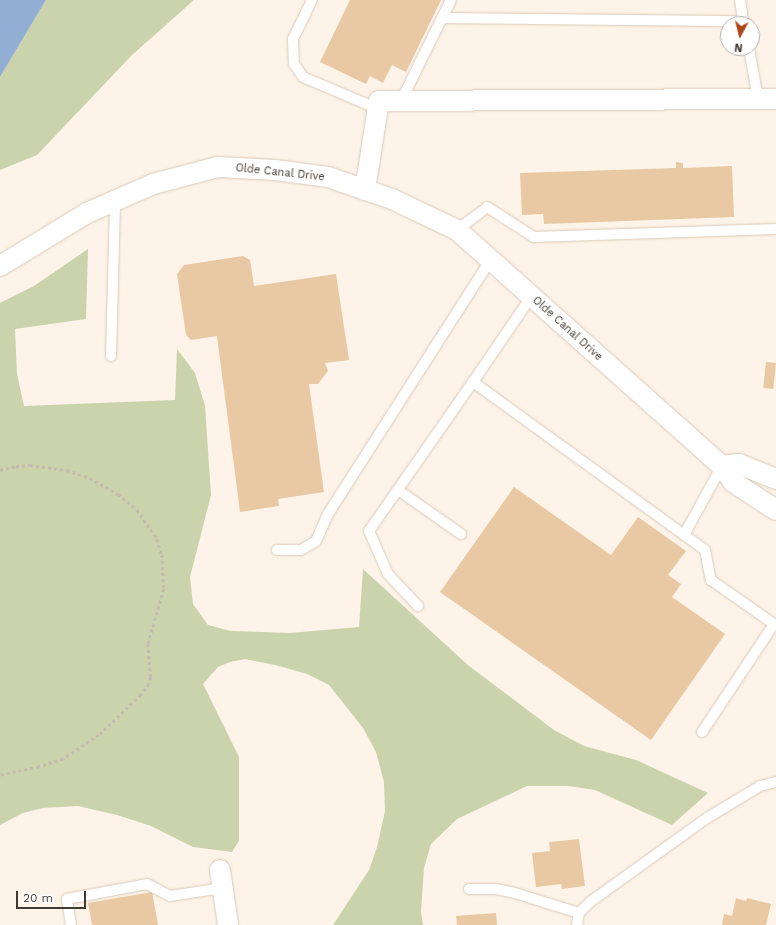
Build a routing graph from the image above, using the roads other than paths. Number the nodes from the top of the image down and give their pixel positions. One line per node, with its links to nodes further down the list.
1 (312, 0): 10 (lane)
2 (451, 0): 5 (lane)
3 (740, 0): 4 (lane)
4 (743, 16)
5 (442, 18): 6 (lane); 9 (lane)
6 (720, 22)
7 (752, 56): 8 (lane)
8 (767, 99): 9 (street)
9 (402, 101): 10 (street)
10 (378, 109): 11 (street)
11 (365, 190): 12 (street, Olde Canal Drive); 14 (street, Olde Canal Drive)
12 (115, 201): 16 (street, Olde Canal Drive); 18 (lane)
13 (776, 229): 14 (lane)
14 (457, 230): 15 (street, Olde Canal Drive)
15 (490, 261): 17 (street, Olde Canal Drive); 26 (lane)
16 (0, 266)
17 (531, 297): 19 (lane); 20 (street, Olde Canal Drive)
18 (111, 356)
19 (473, 382): 22 (lane); 25 (lane)
20 (722, 466): 21 (street); 23 (street, Olde Canal Drive); 25 (lane)
21 (776, 479)
22 (398, 490): 24 (lane); 27 (lane)
23 (776, 510)
24 (461, 534)
25 (684, 535): 28 (lane)
26 (277, 550)
27 (418, 606)
28 (702, 732)
29 (776, 782): 32 (lane)
30 (221, 879): 33 (lane); 34 (street)
31 (469, 889): 32 (lane)
32 (579, 913): 35 (lane)
33 (71, 925)
34 (228, 925)
35 (577, 925)

